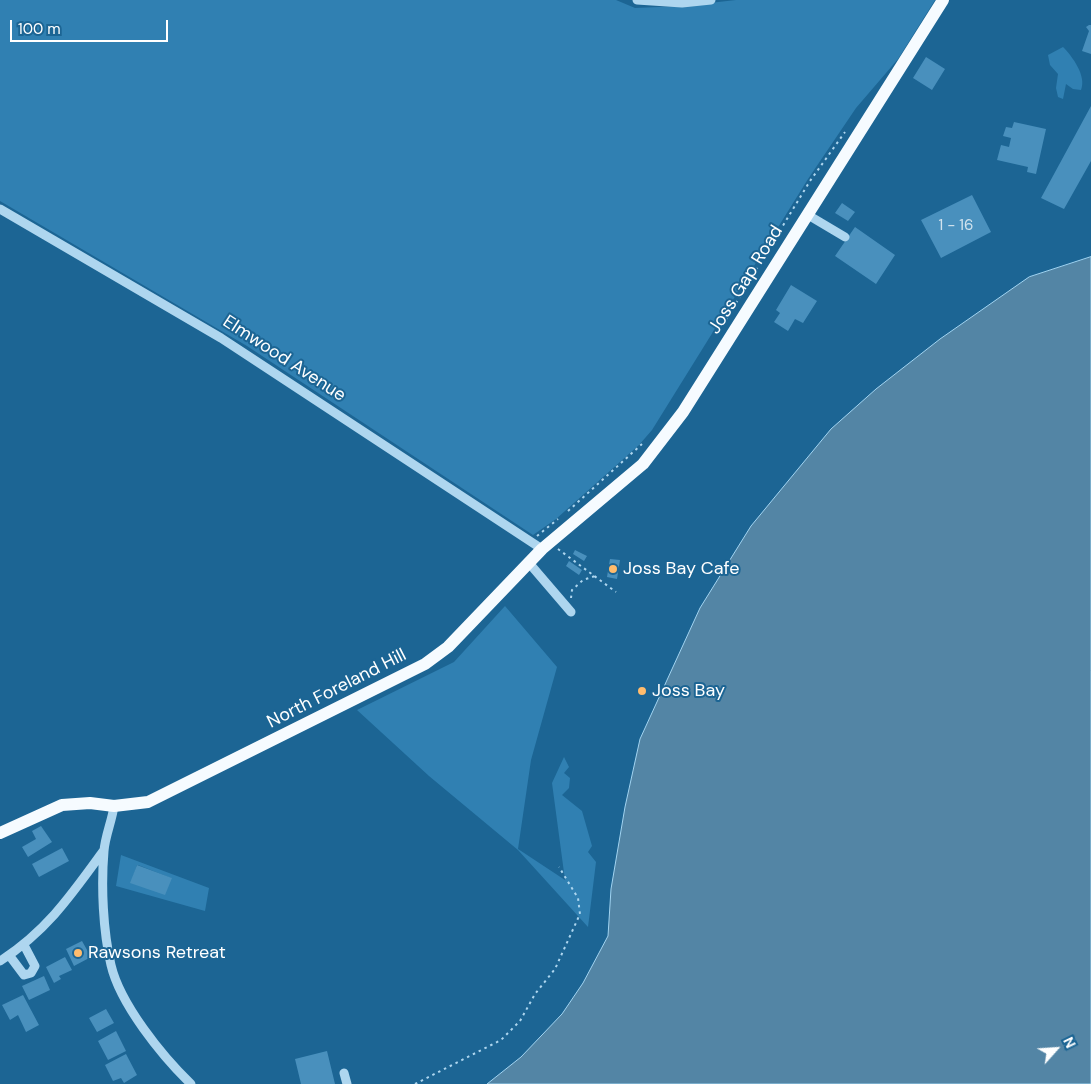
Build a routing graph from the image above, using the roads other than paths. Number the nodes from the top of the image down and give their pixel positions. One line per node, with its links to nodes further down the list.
1 (637, 0): 2 (street)
2 (711, 0)
3 (943, 0): 5 (main road, Joss Gap Road)
4 (0, 209): 7 (street, Elmwood Avenue)
5 (808, 215): 6 (street); 7 (main road, Joss Gap Road)
6 (845, 237)
7 (541, 544): 8 (main road, North Foreland Hill)
8 (529, 563): 9 (street); 10 (main road, North Foreland Hill)
9 (571, 612)
10 (114, 806): 11 (main road, North Foreland Hill); 12 (street)
11 (0, 833)
12 (104, 850): 13 (street); 17 (street)
13 (24, 945): 14 (street); 14 (street)
14 (9, 955): 15 (street)
15 (0, 961)
16 (344, 1074): 18 (street)
17 (191, 1084)
18 (347, 1084)

